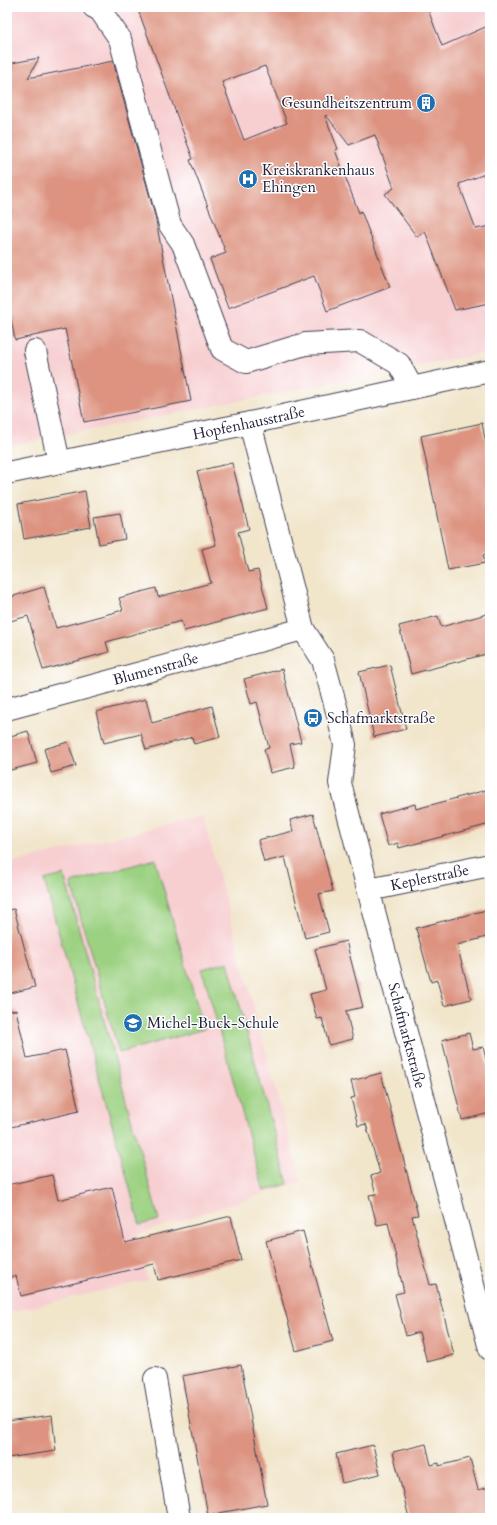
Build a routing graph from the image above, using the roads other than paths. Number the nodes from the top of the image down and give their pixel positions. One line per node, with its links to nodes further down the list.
1 (94, 7): 4 (street)
2 (35, 351): 6 (street)
3 (490, 371): 4 (street, Hopfenhausstraße)
4 (412, 388): 5 (street, Hopfenhausstraße)
5 (250, 424): 6 (street, Hopfenhausstraße); 8 (street, Schafmarktstraße)
6 (59, 462): 7 (street, Hopfenhausstraße)
7 (7, 473)
8 (303, 629): 9 (street, Blumenstraße); 11 (street, Schafmarktstraße)
9 (7, 709)
10 (490, 865): 11 (street, Keplerstraße)
11 (369, 890): 12 (street, Schafmarktstraße)
12 (490, 1349)
13 (155, 1379): 14 (street)
14 (179, 1518)

